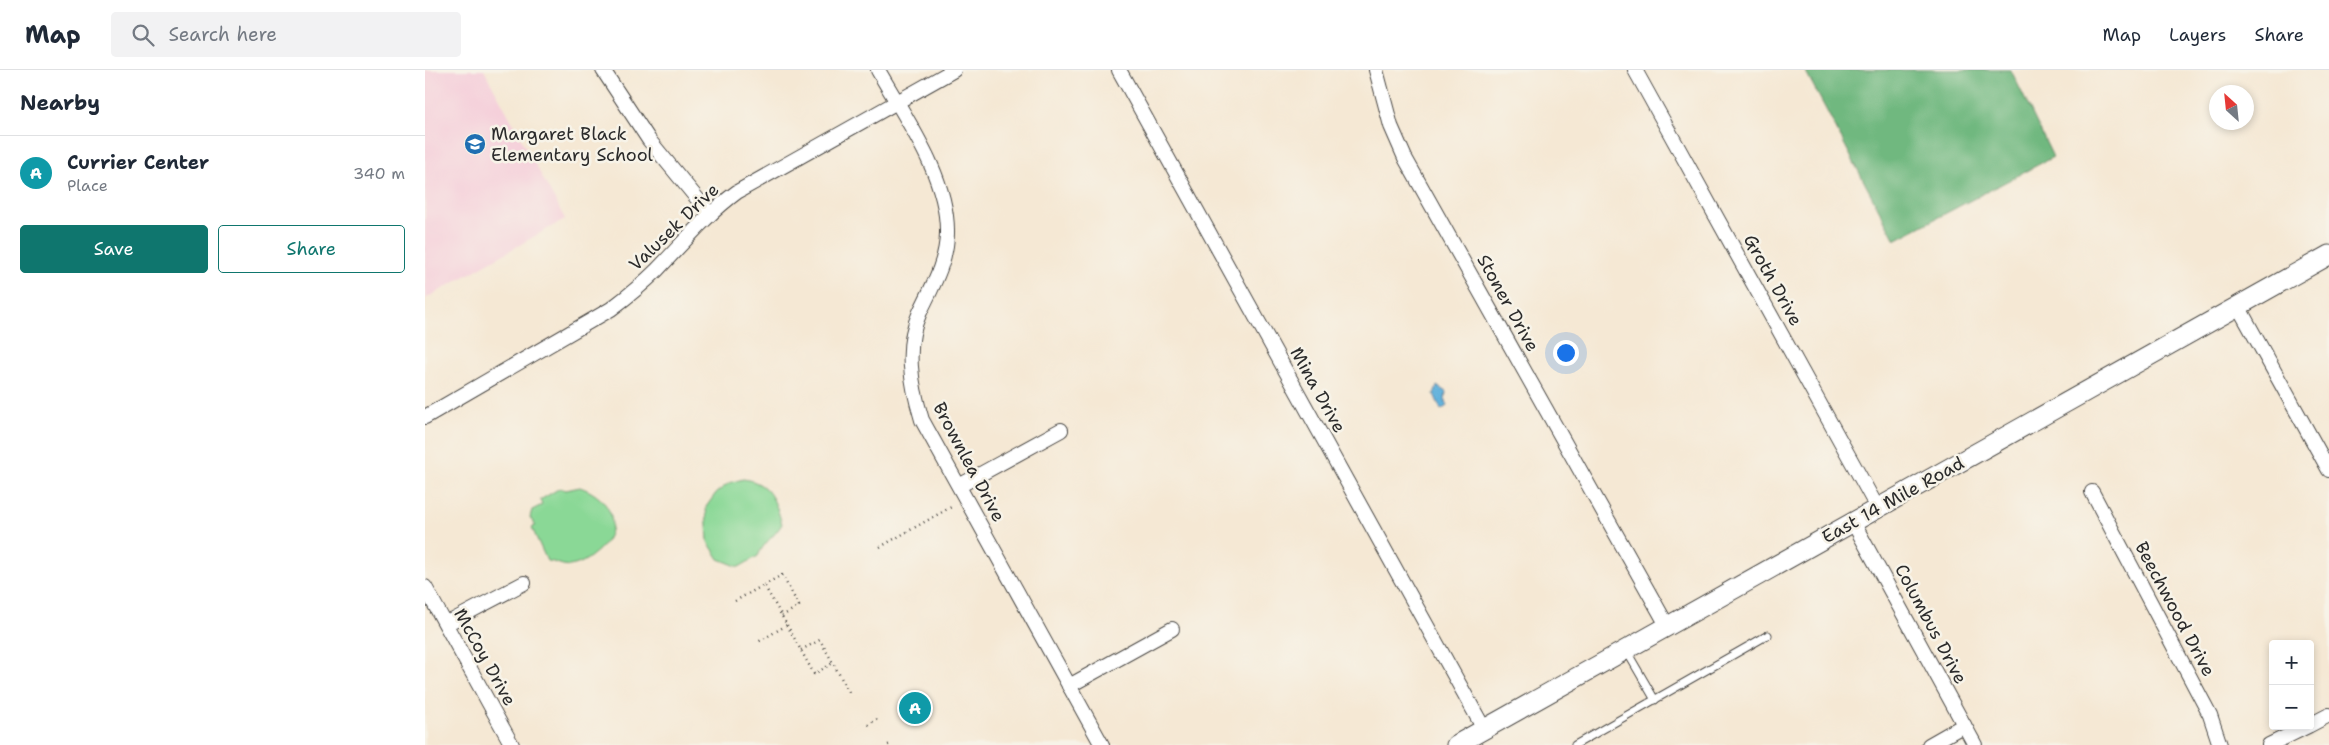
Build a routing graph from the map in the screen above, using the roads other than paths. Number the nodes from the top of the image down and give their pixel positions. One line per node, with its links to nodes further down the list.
1 (603, 70): 8 (street)
2 (879, 70): 7 (street, Brownlea Drive)
3 (954, 70): 7 (street, Valusek Drive)
4 (1119, 70): 30 (street, Mina Drive)
5 (1376, 70): 21 (street, Stoner Drive)
6 (1635, 70): 16 (street, Groth Drive)
7 (896, 102): 8 (street, Valusek Drive); 14 (street, Brownlea Drive)
8 (709, 213): 11 (street, Valusek Drive)
9 (2329, 255): 10 (main road, East 14 Mile Road)
10 (2238, 306): 13 (street); 16 (main road, East 14 Mile Road)
11 (425, 417)
12 (1061, 430): 14 (street)
13 (2329, 470)
14 (959, 486): 25 (street, Brownlea Drive)
15 (2092, 492): 38 (street, Beechwood Drive)
16 (1877, 509): 17 (main road, East 14 Mile Road)
17 (1853, 522): 21 (main road, East 14 Mile Road); 29 (street, Columbus Drive)
18 (523, 583): 20 (street)
19 (425, 587): 20 (street, McCoy Drive)
20 (446, 624): 32 (street, McCoy Drive)
21 (1668, 627): 24 (main road, East 14 Mile Road)
22 (1172, 629): 25 (street)
23 (1768, 635): 26 (lane)
24 (1626, 650): 26 (lane); 30 (main road, East 14 Mile Road)
25 (1069, 686): 33 (street, Brownlea Drive)
26 (1655, 700): 35 (lane)
27 (2329, 714): 28 (street)
28 (2314, 723)
29 (1964, 725): 36 (street); 37 (street, Columbus Drive)
30 (1484, 729): 34 (main road, East 14 Mile Road)
31 (2301, 730): 39 (street)
32 (512, 745)
33 (1102, 745)
34 (1456, 745)
35 (1575, 745)
36 (1929, 745)
37 (1975, 745)
38 (2221, 745)
39 (2269, 745)

